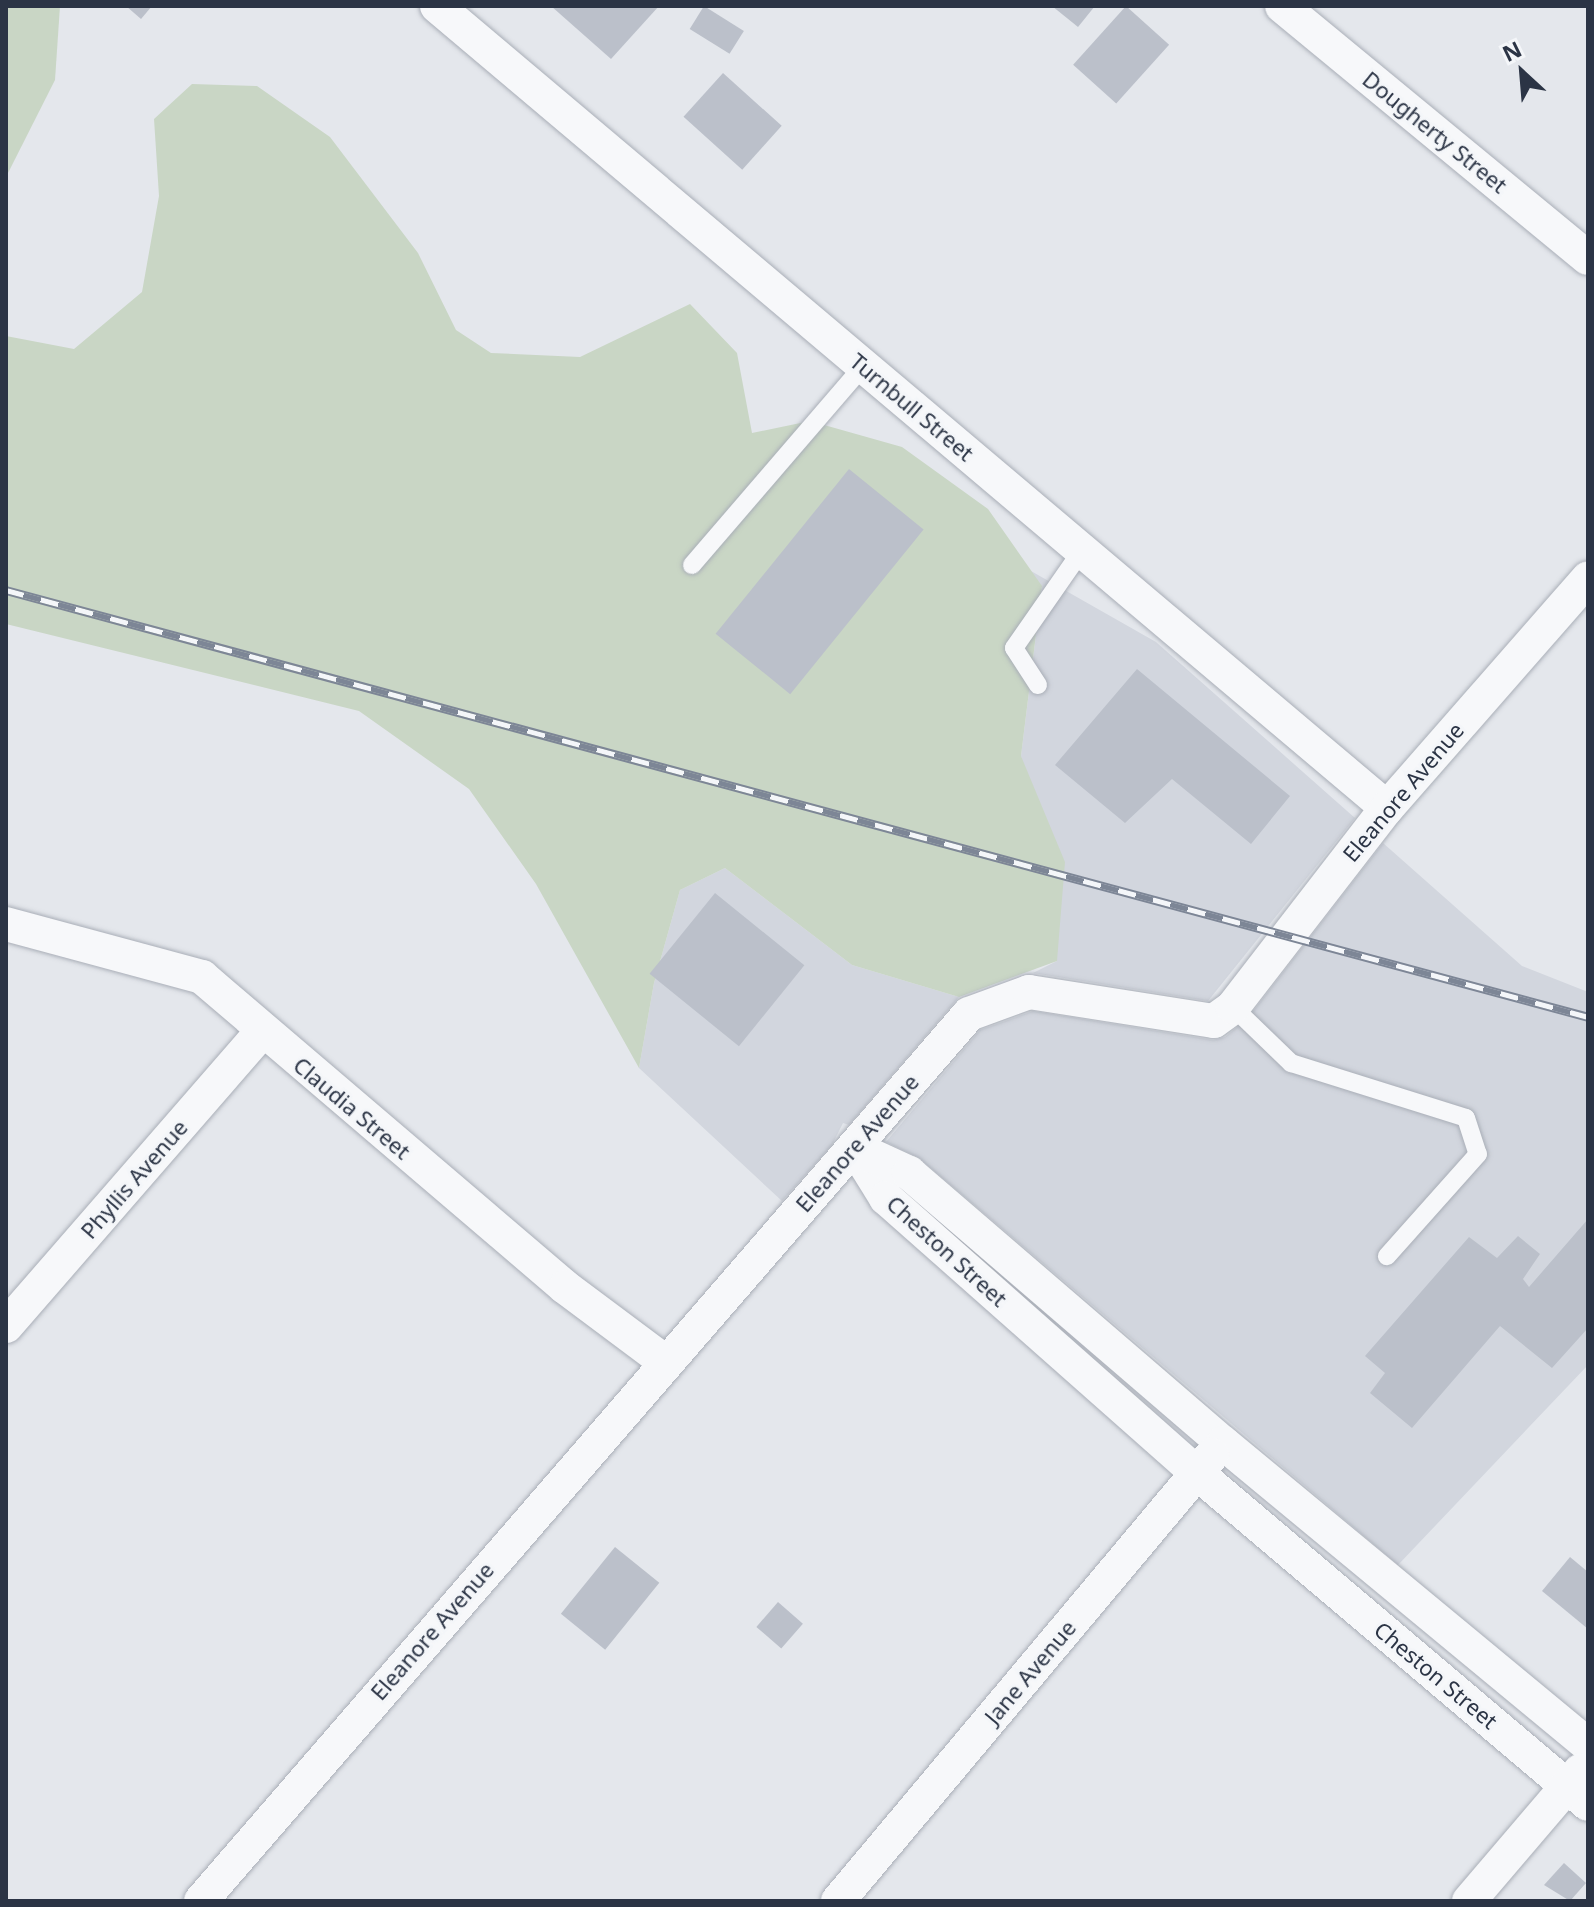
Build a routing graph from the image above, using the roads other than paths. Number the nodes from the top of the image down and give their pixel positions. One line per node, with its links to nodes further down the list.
1 (1282, 6): 3 (street, Dougherty Street)
2 (454, 11): 4 (street, Turnbull Street)
3 (1588, 258)
4 (863, 366): 5 (street, Turnbull Street); 6 (lane)
5 (1082, 550): 8 (lane); 9 (street, Turnbull Street)
6 (692, 565)
7 (1588, 578): 9 (street, Eleanore Avenue)
8 (1038, 685)
9 (1387, 808): 11 (street, Eleanore Avenue)
10 (6, 924): 12 (street, Claudia Street)
11 (1233, 1007): 13 (street, Eleanore Avenue); 14 (lane)
12 (262, 1032): 15 (street, Phyllis Avenue); 16 (street, Claudia Street)
13 (855, 1148): 16 (street, Eleanore Avenue); 17 (street, Cheston Street); 18 (street, Cheston Street)
14 (1387, 1256)
15 (6, 1326)
16 (664, 1361): 21 (street, Eleanore Avenue)
17 (1223, 1443): 18 (street, Jane Avenue); 19 (street, Cheston Street)
18 (1197, 1473): 20 (street, Cheston Street); 22 (street, Jane Avenue)
19 (1588, 1745)
20 (1581, 1784): 23 (street)
21 (201, 1901)
22 (838, 1901)
23 (1469, 1901)

